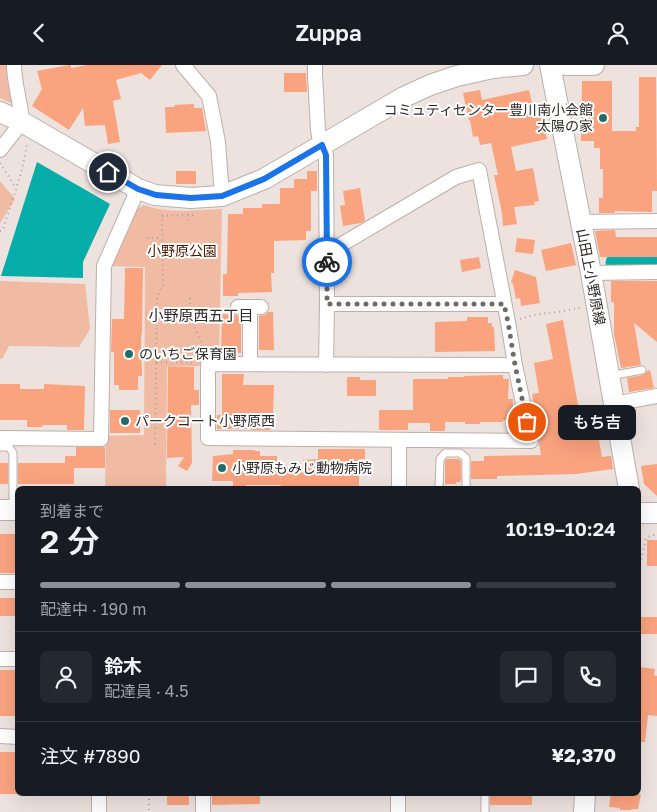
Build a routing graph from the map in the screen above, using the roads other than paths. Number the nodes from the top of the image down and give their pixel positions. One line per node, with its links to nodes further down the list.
1 (14, 65): 10 (street)
2 (183, 65): 14 (street)
3 (315, 65): 11 (street)
4 (523, 65): 8 (street)
5 (550, 65): 16 (street, 山田上小野原線)
6 (565, 65): 7 (street)
7 (594, 65)
8 (456, 71): 11 (street)
9 (0, 112): 10 (street)
10 (25, 130): 12 (street); 13 (street)
11 (322, 145): 14 (street); 17 (street)
12 (0, 149)
13 (138, 189): 14 (street); 30 (street)
14 (222, 196)
15 (657, 221): 16 (street)
16 (581, 222): 19 (street, 山田上小野原線)
17 (327, 253): 20 (street); 21 (street)
18 (657, 272): 19 (street)
19 (591, 273): 27 (street, 山田上小野原線)
20 (327, 304): 21 (street); 24 (street)
21 (504, 304): 25 (street)
22 (250, 307): 23 (street)
23 (250, 364): 24 (street); 31 (street)
24 (326, 365): 25 (street)
25 (515, 365): 31 (street)
26 (642, 370): 27 (lane)
27 (609, 376): 29 (street, 山田上小野原線)
28 (657, 397): 29 (street)
29 (614, 404): 36 (street, 山田上小野原線)
30 (0, 438)
31 (399, 440): 33 (street)
32 (0, 447): 37 (lane)
33 (399, 486)
34 (439, 486): 35 (lane)
35 (466, 486)
36 (628, 486)
37 (10, 510)
38 (641, 513): 39 (street)
39 (657, 513)
40 (0, 582): 41 (street)
41 (15, 583)
42 (0, 659): 43 (street)
43 (15, 659)
44 (0, 736): 45 (street)
45 (15, 737)
46 (99, 796): 51 (street)
47 (203, 796): 52 (street)
48 (398, 796): 53 (street)
49 (484, 796): 54 (lane)
50 (585, 796): 55 (street)
51 (99, 812)
52 (203, 812)
53 (398, 812)
54 (485, 812)
55 (584, 812)

